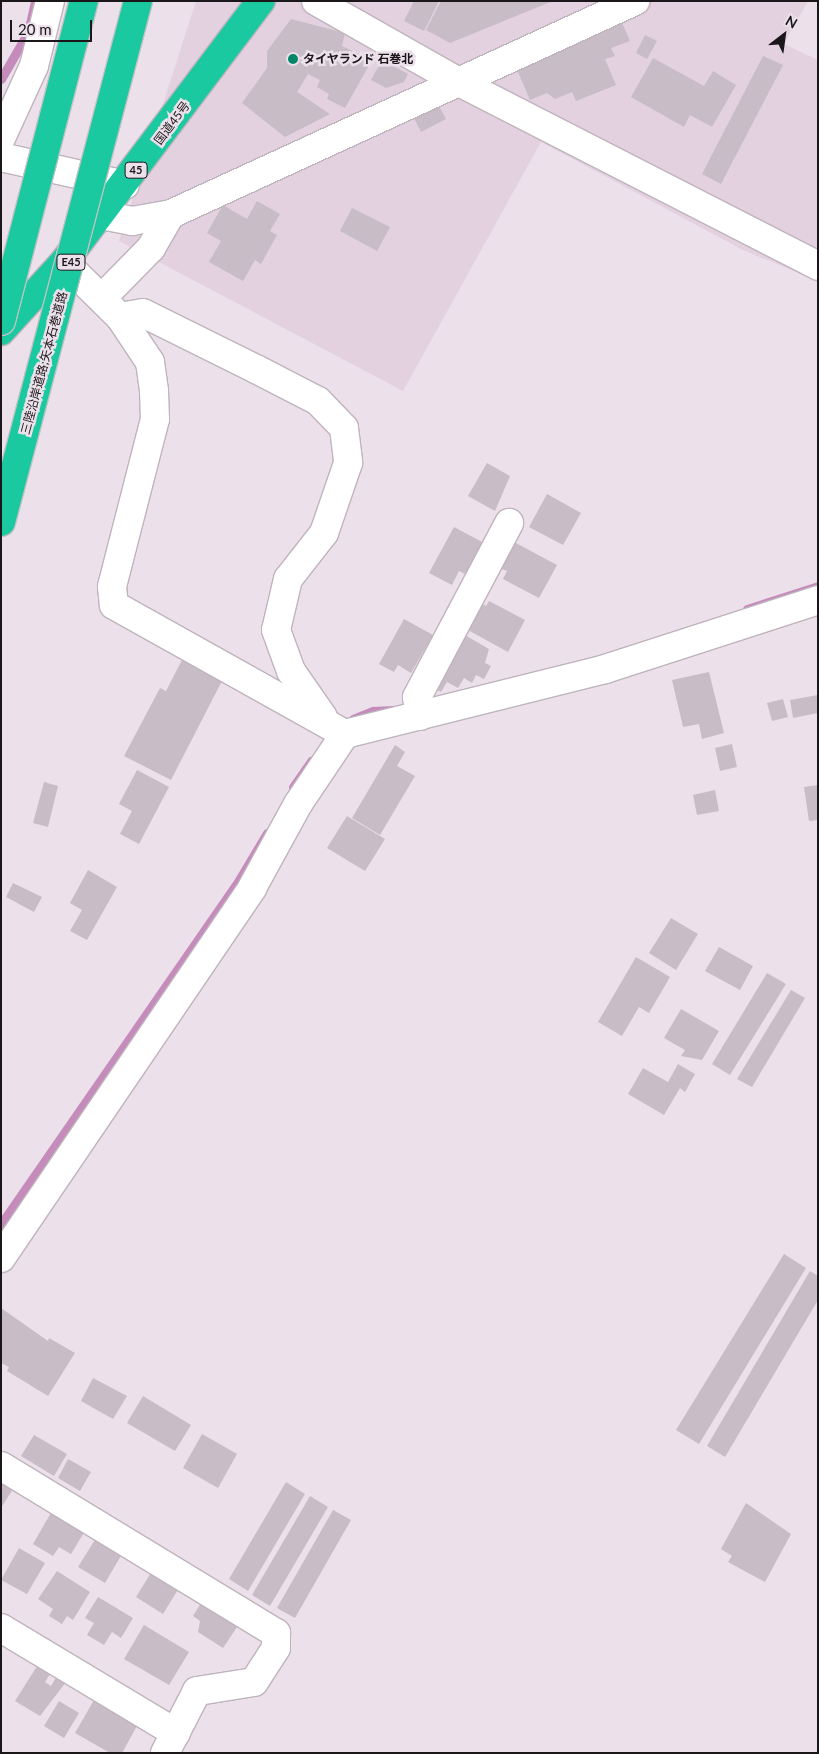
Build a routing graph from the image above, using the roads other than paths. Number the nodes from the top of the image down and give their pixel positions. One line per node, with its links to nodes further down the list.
1 (50, 1): 8 (street)
2 (84, 1): 16 (highway, bridge)
3 (138, 1): 17 (highway, 三陸沿岸道路;矢本石巻道路 / E45, bridge)
4 (316, 1): 7 (street)
5 (635, 1): 7 (street)
6 (256, 3): 10 (highway, 国道45号 / 45)
7 (457, 82): 11 (street); 14 (street)
8 (1, 138)
9 (1, 157): 10 (street)
10 (124, 185): 12 (highway, 国道45号 / 45)
11 (171, 214): 12 (street); 15 (street)
12 (101, 215): 13 (highway, 国道45号 / 45)
13 (64, 262): 15 (street); 16 (highway, 国道45号 / 45)
14 (818, 266)
15 (112, 307): 21 (street); 21 (street)
16 (3, 322)
17 (1, 522)
18 (509, 523): 20 (street)
19 (818, 600): 20 (street)
20 (420, 716): 21 (street)
21 (335, 728): 22 (street)
22 (1, 1258)
23 (1, 1466): 25 (street)
24 (1, 1628): 25 (street)
25 (170, 1743)

